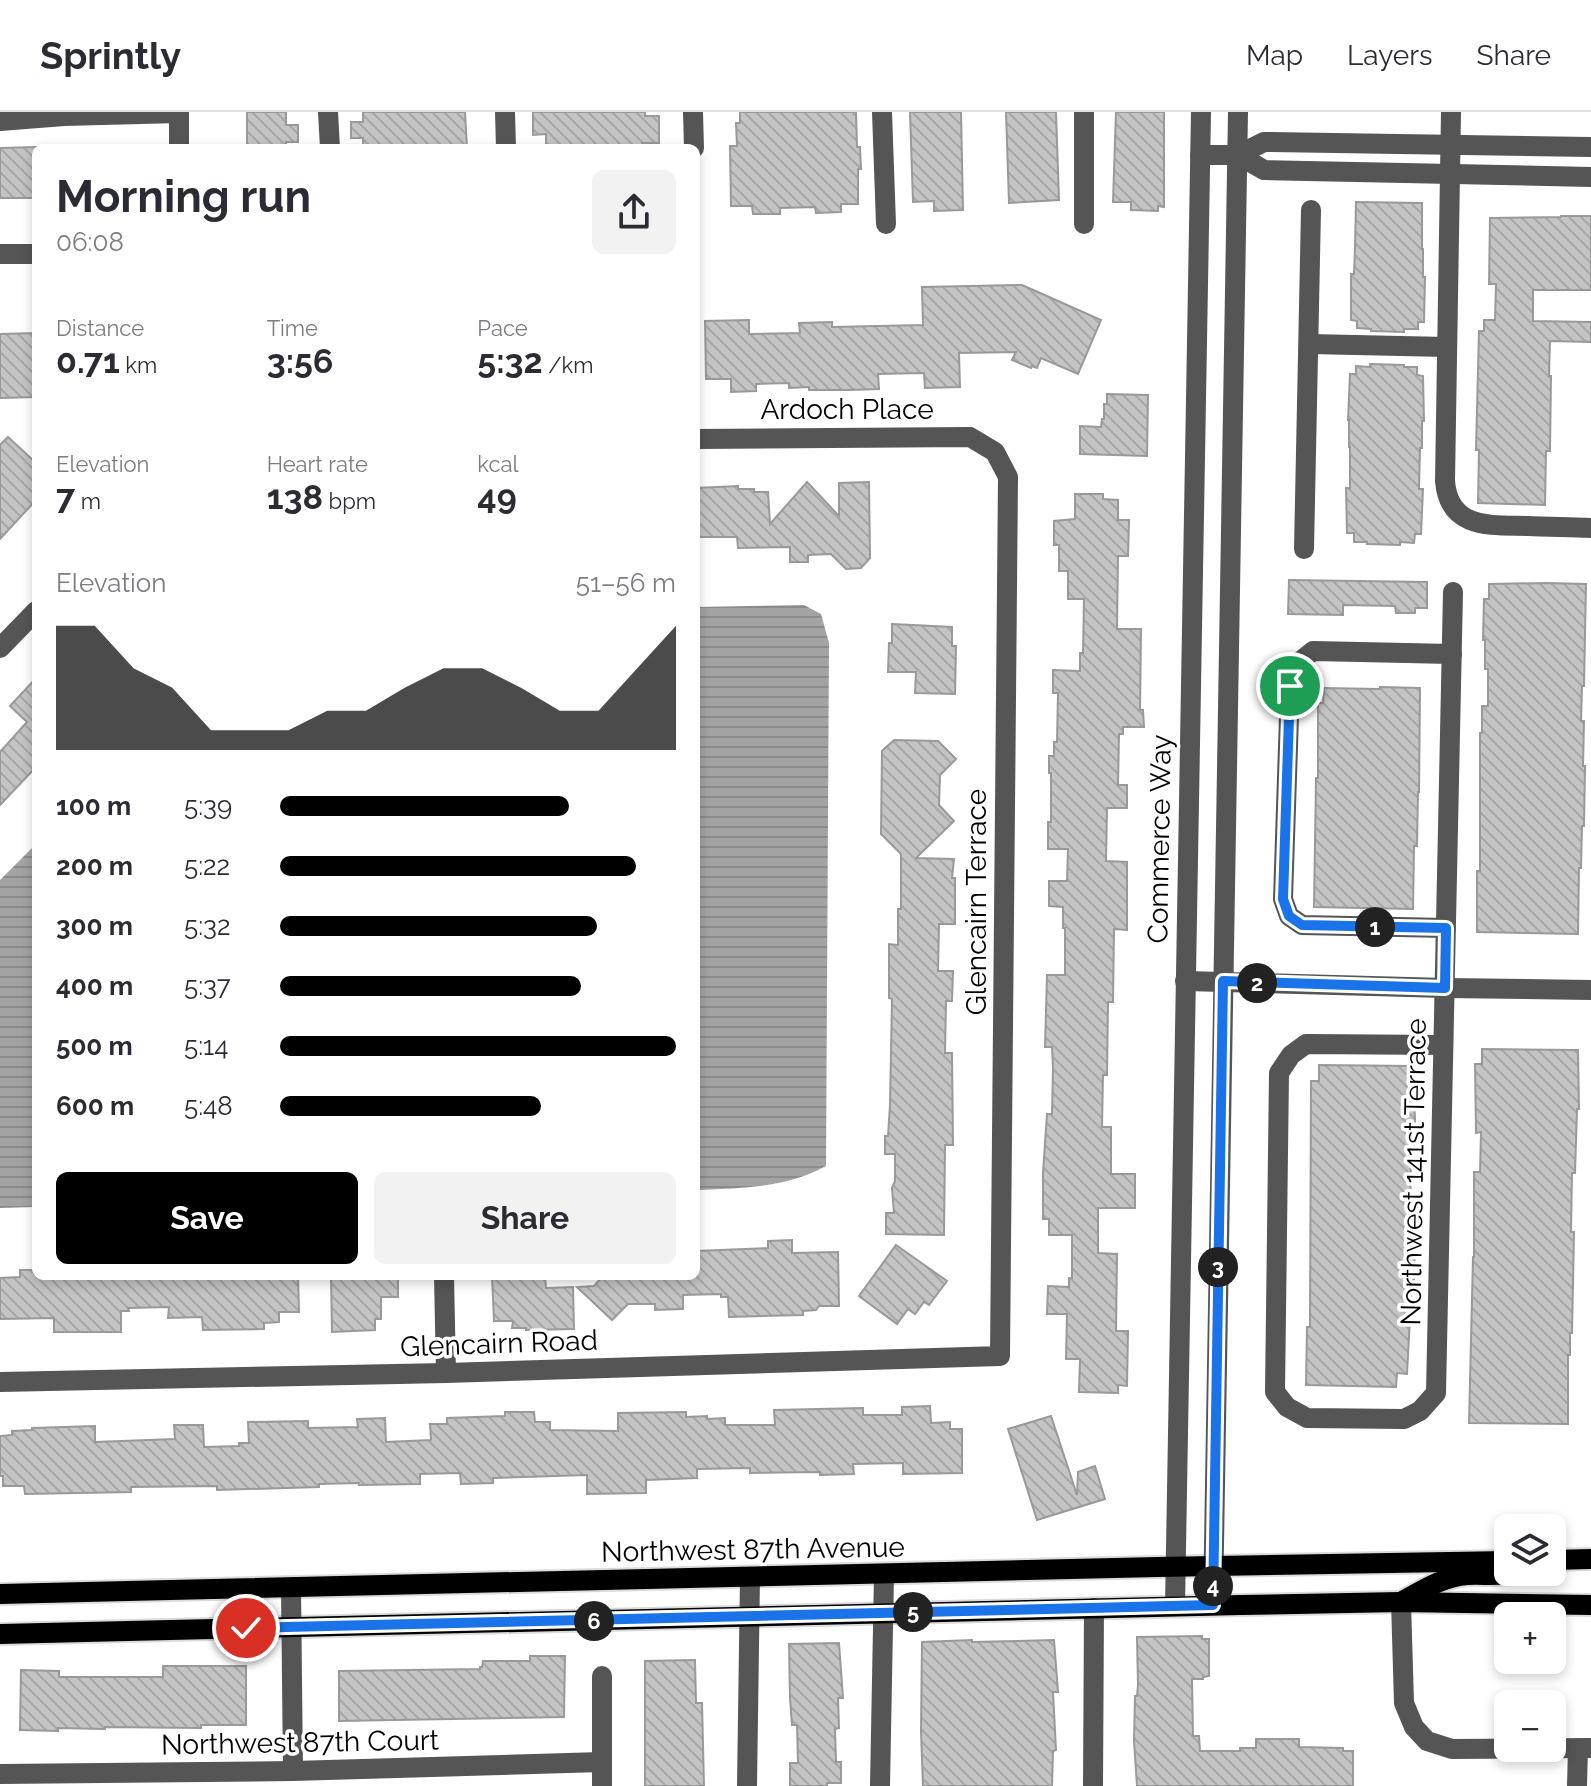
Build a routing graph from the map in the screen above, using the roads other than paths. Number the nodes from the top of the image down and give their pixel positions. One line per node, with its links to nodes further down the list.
1 (328, 112): 13 (street)
2 (505, 112): 14 (street)
3 (693, 112): 15 (street)
4 (882, 112): 23 (street)
5 (1084, 112): 24 (street)
6 (1201, 112): 18 (street, Commerce Way)
7 (1238, 112): 19 (street)
8 (1451, 112): 16 (street)
9 (179, 113): 10 (street); 12 (street)
10 (65, 114): 11 (street)
11 (0, 121)
12 (179, 144)
13 (330, 144)
14 (506, 144)
15 (694, 144)
16 (1450, 145): 17 (street); 19 (street); 20 (street)
17 (1591, 147)
18 (1200, 155): 19 (street); 38 (street, Commerce Way)
19 (1238, 155): 20 (street); 39 (street)
20 (1450, 175): 21 (street); 28 (street)
21 (1591, 177)
22 (1311, 210): 27 (street)
23 (886, 224)
24 (1084, 224)
25 (0, 254): 26 (street)
26 (32, 254)
27 (1309, 344): 28 (street); 32 (street)
28 (1447, 347): 31 (street)
29 (700, 439): 30 (street, Ardoch Place)
30 (995, 452): 44 (street, Glencairn Terrace)
31 (1591, 528)
32 (1304, 549)
33 (1453, 592): 36 (street, Northwest 141st Terrace)
34 (32, 615): 35 (street)
35 (0, 648)
36 (1452, 654): 37 (street, Northwest 141st Terrace); 37 (street)
37 (1446, 928): 40 (street, Northwest 141st Terrace)
38 (1185, 981): 39 (street); 51 (street, Commerce Way)
39 (1223, 981): 40 (street); 50 (street)
40 (1445, 988): 41 (street); 42 (street, Northwest 141st Terrace)
41 (1591, 990)
42 (1443, 1045): 42 (street, Northwest 141st Terrace)
43 (444, 1280): 45 (street)
44 (1000, 1356): 45 (street, Glencairn Road)
45 (446, 1373): 46 (street, Glencairn Road)
46 (0, 1382)
47 (1591, 1559): 48 (main road)
48 (1566, 1560)
49 (1494, 1561): 50 (main road, Northwest 87th Avenue)
50 (1213, 1566): 51 (main road, Northwest 87th Avenue); 58 (street)
51 (1176, 1567): 52 (main road, Northwest 87th Avenue); 60 (street, Commerce Way)
52 (884, 1574): 54 (main road, Northwest 87th Avenue); 62 (street)
53 (1494, 1575): 57 (main road)
54 (750, 1577): 55 (main road, Northwest 87th Avenue); 63 (street)
55 (291, 1588): 56 (main road, Northwest 87th Avenue); 64 (street)
56 (0, 1594)
57 (1401, 1602): 58 (main road); 59 (main road); 67 (street)
58 (1213, 1605): 60 (main road)
59 (1591, 1605)
60 (1175, 1606): 61 (main road)
61 (1094, 1608): 62 (main road); 74 (street)
62 (883, 1613): 63 (main road); 73 (street)
63 (749, 1617): 64 (main road); 72 (street)
64 (291, 1628): 65 (main road); 69 (street)
65 (0, 1634)
66 (602, 1676): 68 (street)
67 (1584, 1748): 75 (street)
68 (602, 1762): 69 (street, Northwest 87th Court); 71 (street)
69 (293, 1771): 70 (street, Northwest 87th Court)
70 (0, 1774)
71 (602, 1786)
72 (747, 1786)
73 (880, 1786)
74 (1093, 1786)
75 (1577, 1786)

